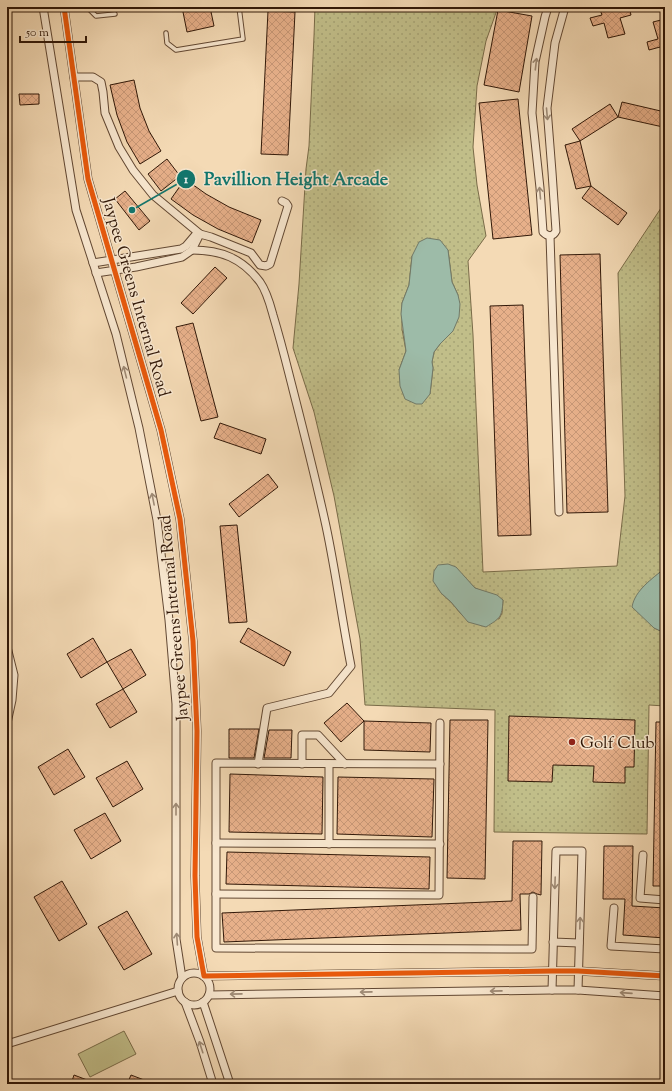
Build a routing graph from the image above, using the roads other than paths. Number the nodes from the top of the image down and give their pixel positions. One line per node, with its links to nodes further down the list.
1 (43, 7): 15 (street, Jaypee Greens Internal Road)
2 (64, 7): 9 (street, Jaypee Greens Internal Road)
3 (89, 7): 7 (lane)
4 (239, 7): 8 (lane)
5 (548, 7): 12 (street, one-way to 5)
6 (565, 7): 12 (street, one-way to 12)
7 (115, 14)
8 (166, 33)
9 (74, 77): 11 (street); 14 (street, Jaypee Greens Internal Road)
10 (282, 201): 11 (street)
11 (199, 233): 13 (street); 14 (street)
12 (550, 236): 18 (street)
13 (192, 250): 16 (street); 22 (street)
14 (111, 260): 15 (street); 16 (street, Jaypee Greens Internal Road)
15 (93, 263): 17 (street, Jaypee Greens Internal Road)
16 (114, 270): 17 (street); 40 (street, Jaypee Greens Internal Road)
17 (96, 272): 42 (street, Jaypee Greens Internal Road, one-way to 17)
18 (559, 512)
19 (7, 647): 20 (street)
20 (7, 723)
21 (440, 723): 26 (street)
22 (258, 764): 23 (street); 27 (street)
23 (302, 764): 24 (street); 25 (street)
24 (329, 764): 25 (street); 28 (street)
25 (345, 764): 26 (street)
26 (440, 764): 29 (street)
27 (216, 843): 28 (street); 31 (street)
28 (329, 844): 29 (street)
29 (440, 844): 31 (street)
30 (643, 855): 33 (street)
31 (216, 894): 32 (street)
32 (533, 897)
33 (665, 900)
34 (614, 908): 37 (street)
35 (553, 942): 36 (street); 36 (street, one-way to 35); 38 (street)
36 (579, 943): 39 (street)
37 (665, 949)
38 (552, 971): 39 (street); 40 (street); 43 (street)
39 (578, 971): 41 (street); 44 (street)
40 (204, 976): 42 (street); 46 (street, Jaypee Greens Internal Road)
41 (665, 976)
42 (182, 978): 45 (street, Jaypee Greens Internal Road)
43 (552, 990): 44 (street); 46 (street, one-way to 46)
44 (578, 990): 47 (street, one-way to 44)
45 (178, 991): 48 (street); 50 (street)
46 (209, 995): 49 (street)
47 (665, 996)
48 (185, 1002): 49 (street); 51 (street, one-way to 48)
49 (203, 1002): 52 (street)
50 (7, 1044)
51 (212, 1084)
52 (230, 1084)

